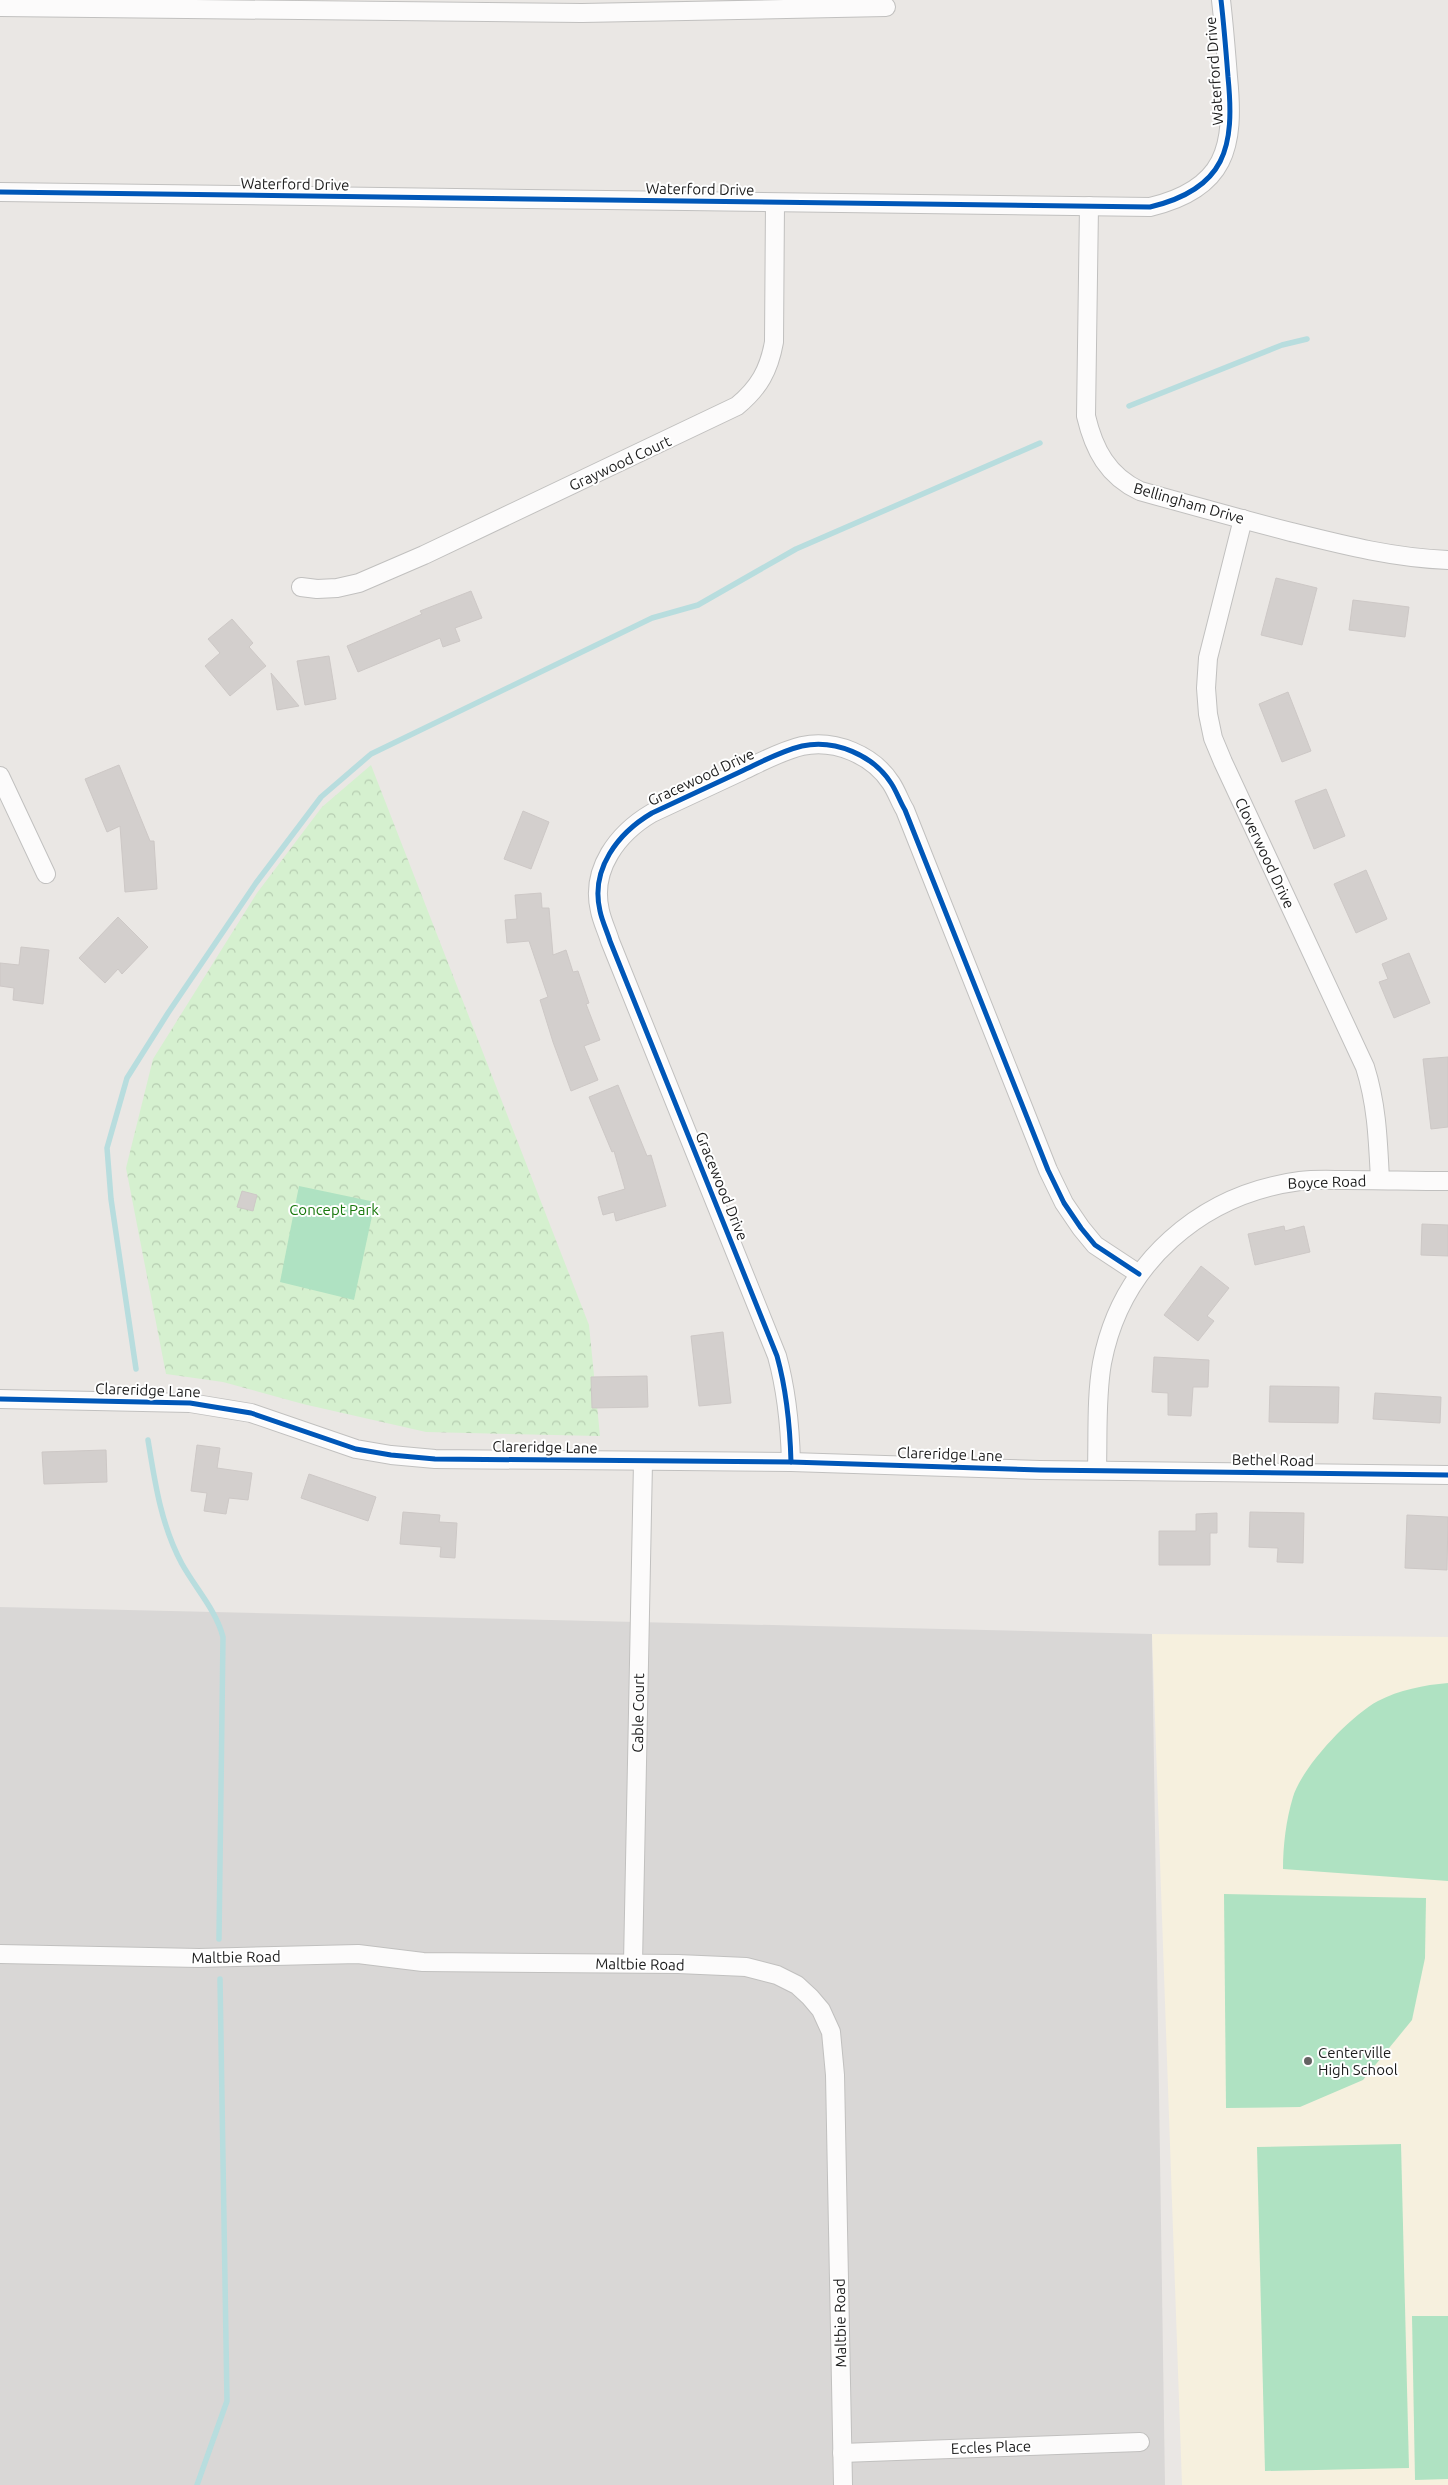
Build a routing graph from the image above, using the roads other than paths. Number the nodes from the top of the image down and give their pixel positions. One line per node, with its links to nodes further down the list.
1 (1222, 0): 6 (street, Waterford Drive)
2 (0, 7): 3 (street)
3 (886, 7)
4 (0, 192): 5 (street, Waterford Drive)
5 (775, 203): 6 (street, Waterford Drive); 9 (street, Graywood Court)
6 (1088, 206): 7 (street, Bellingham Drive)
7 (1243, 519): 8 (street, Bellingham Drive); 12 (street, Cloverwood Drive)
8 (1448, 560)
9 (301, 587)
10 (0, 776): 11 (street)
11 (46, 874)
12 (1380, 1180): 13 (street, Boyce Road); 14 (street, Boyce Road)
13 (1448, 1182)
14 (1139, 1274): 17 (street, Gracewood Drive); 18 (street, Boyce Road)
15 (0, 1399): 16 (street, Clareridge Lane)
16 (643, 1462): 17 (street, Clareridge Lane); 21 (street, Cable Court)
17 (791, 1462): 18 (street, Clareridge Lane)
18 (1097, 1469): 19 (street, Bethel Road)
19 (1448, 1476)
20 (0, 1954): 21 (street, Maltbie Road)
21 (633, 1963): 23 (street, Maltbie Road)
22 (1140, 2442): 23 (street, Eccles Place)
23 (842, 2453): 24 (street, Maltbie Road)
24 (843, 2485)

